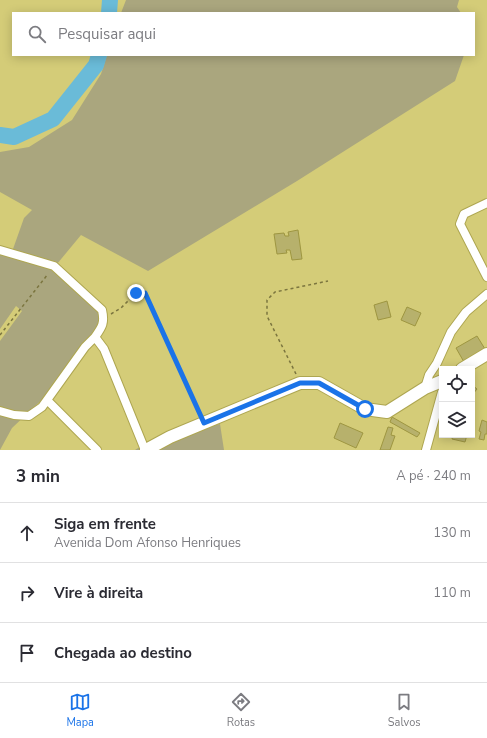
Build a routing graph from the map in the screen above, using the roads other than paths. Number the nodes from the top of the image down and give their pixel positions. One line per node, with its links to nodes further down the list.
1 (487, 203): 3 (street)
2 (0, 250): 5 (street)
3 (487, 277)
4 (487, 294): 7 (street)
5 (95, 337): 11 (street); 15 (street)
6 (487, 354): 8 (street)
7 (439, 366): 10 (street)
8 (467, 366)
9 (439, 382): 10 (street)
10 (425, 388): 15 (street)
11 (47, 400): 13 (street); 14 (street)
12 (439, 402): 16 (street)
13 (0, 411)
14 (97, 450)
15 (146, 450)
16 (426, 450)

